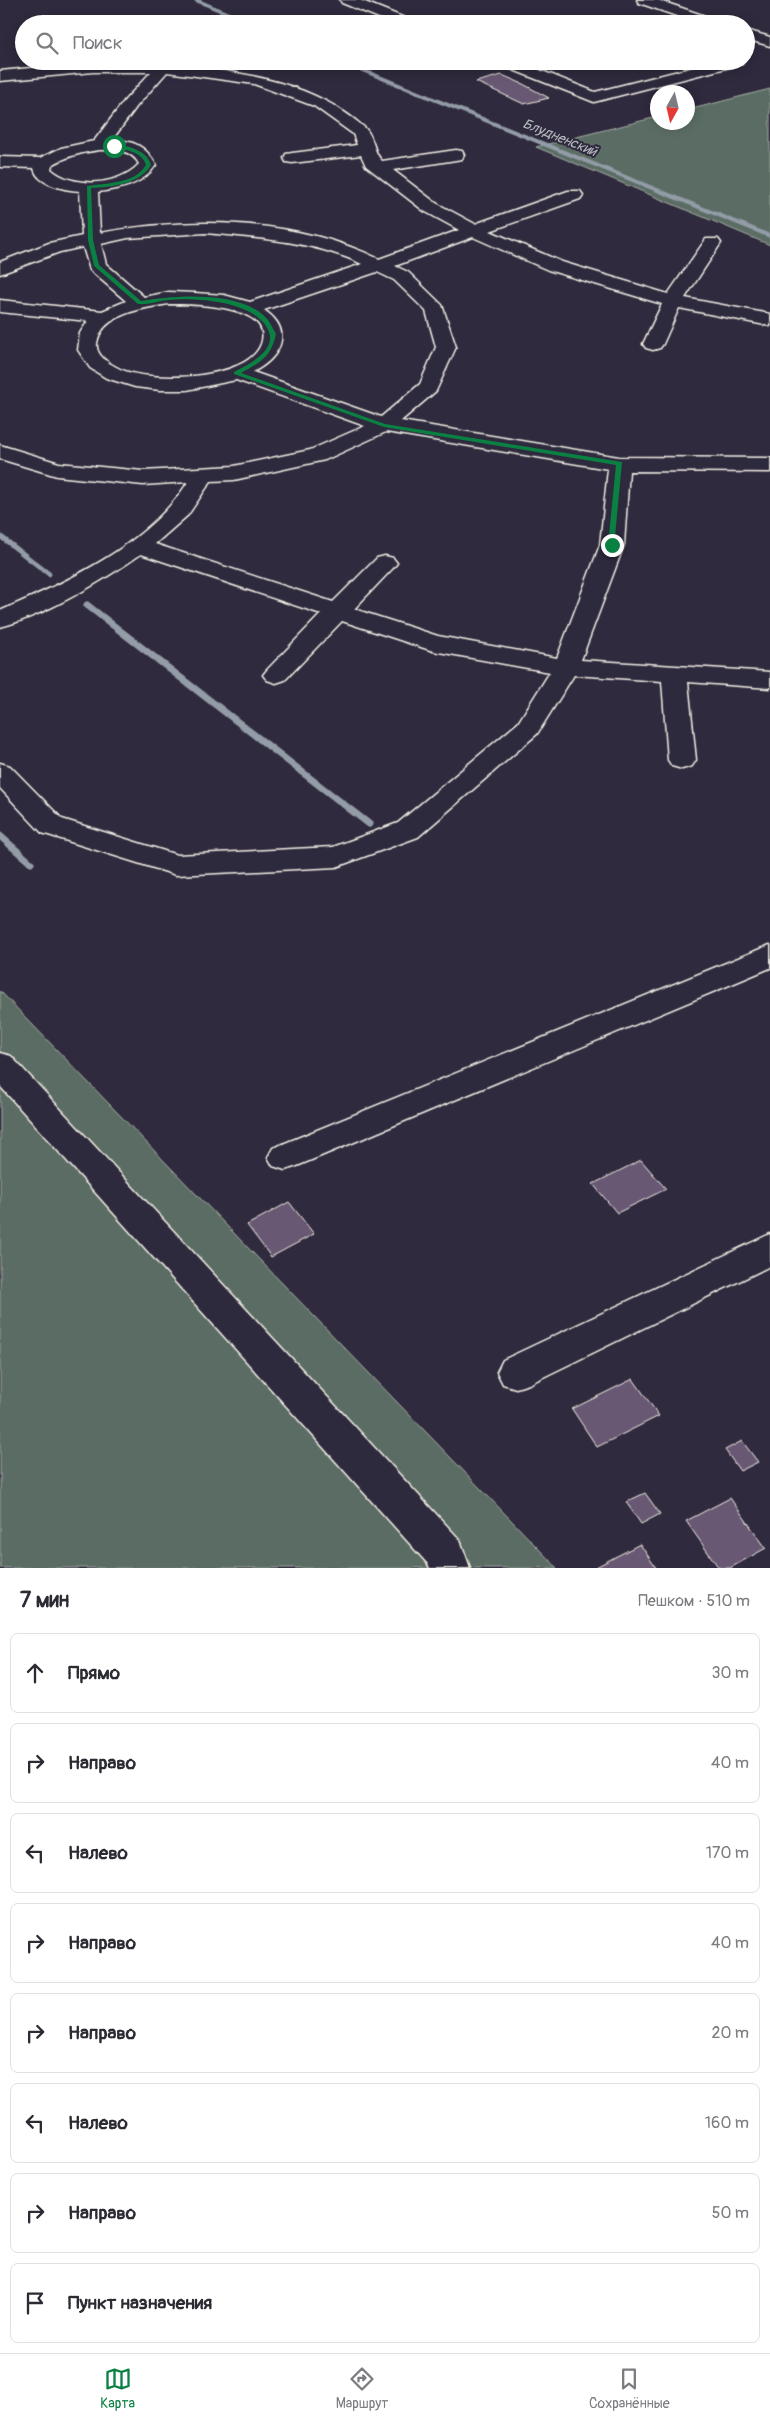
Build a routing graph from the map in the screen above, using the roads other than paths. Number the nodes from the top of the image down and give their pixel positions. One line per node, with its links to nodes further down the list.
1 (346, 0): 3 (street)
2 (644, 0): 4 (street)
3 (384, 15)
4 (688, 15)
5 (62, 70): 10 (street)
6 (160, 70): 11 (street)
7 (199, 70): 12 (street)
8 (526, 70): 9 (street)
9 (701, 70)
10 (0, 76)
11 (100, 144): 16 (street); 18 (street)
12 (367, 149): 14 (street); 17 (street)
13 (456, 155): 17 (street)
14 (292, 158)
15 (0, 162): 16 (street)
16 (44, 163): 18 (street)
17 (378, 167): 20 (street)
18 (89, 187): 21 (street)
19 (574, 195): 20 (street)
20 (474, 231): 23 (street); 25 (street)
21 (91, 240): 23 (street); 24 (street); 26 (street)
22 (712, 243): 25 (street)
23 (379, 265): 28 (street); 33 (street)
24 (0, 268)
25 (673, 301): 30 (street); 31 (street)
26 (140, 303): 28 (street); 29 (street)
27 (0, 306): 29 (street)
28 (249, 309): 32 (street)
29 (107, 317): 32 (street)
30 (770, 320)
31 (653, 344)
32 (236, 373): 33 (street)
33 (384, 425): 35 (street); 37 (street)
34 (0, 452): 37 (street)
35 (620, 464): 36 (street); 42 (street)
36 (770, 465)
37 (204, 475): 38 (street)
38 (139, 546): 40 (street); 41 (street)
39 (385, 563): 40 (street)
40 (337, 613): 42 (street); 44 (street)
41 (0, 620)
42 (566, 667): 43 (street); 47 (street)
43 (674, 674): 45 (street); 46 (street)
44 (276, 675)
45 (770, 680)
46 (682, 760)
47 (0, 772)
48 (770, 956): 50 (street)
49 (0, 1065): 53 (street)
50 (285, 1158)
51 (770, 1249): 52 (street)
52 (516, 1372)
53 (450, 1568)

